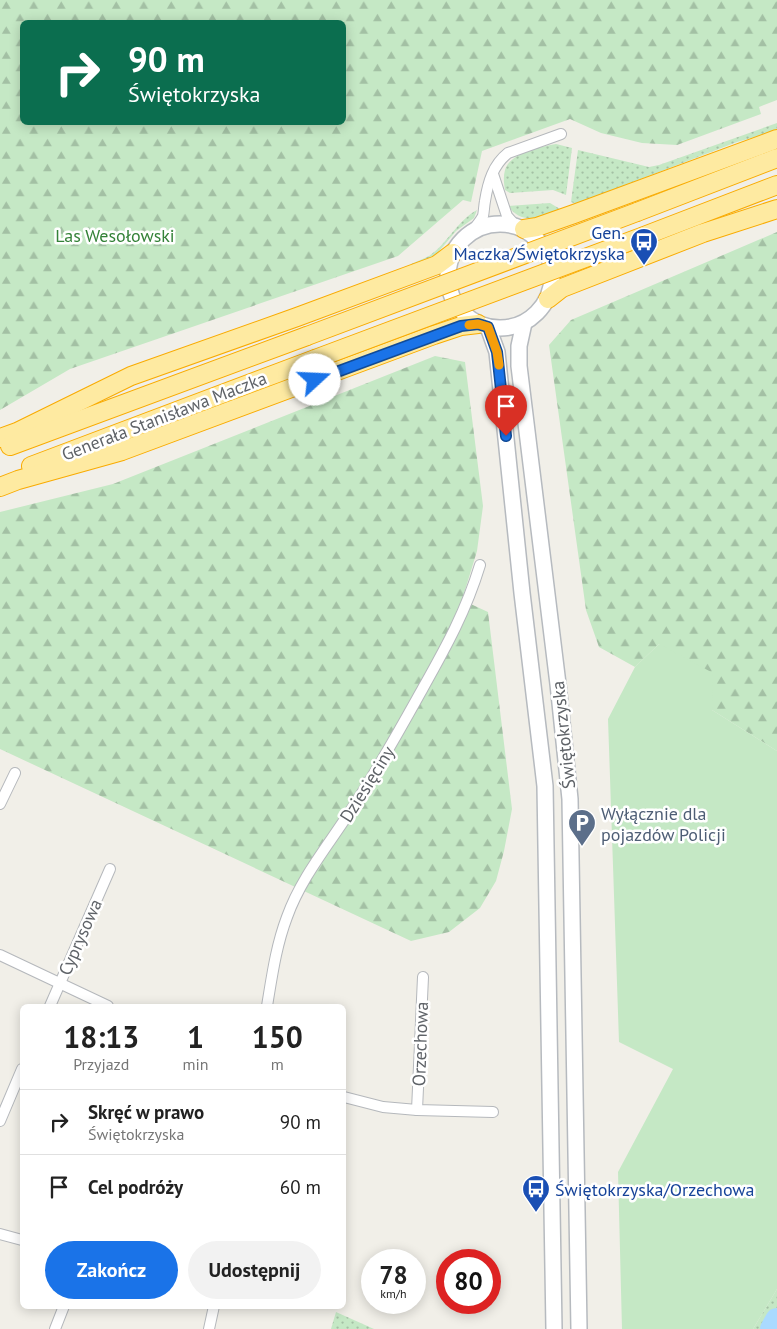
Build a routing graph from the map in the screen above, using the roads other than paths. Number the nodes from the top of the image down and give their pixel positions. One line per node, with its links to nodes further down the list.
1 (561, 134): 4 (street)
2 (777, 139): 7 (highway)
3 (777, 158): 14 (highway, Generała Stanisława Maczka, bridge)
4 (493, 174): 7 (street); 8 (street)
5 (777, 185): 15 (highway, Generała Stanisława Maczka, bridge)
6 (777, 208): 10 (highway)
7 (520, 228): 8 (main road); 10 (main road)
8 (472, 232): 9 (main road)
9 (453, 253): 12 (main road); 13 (highway)
10 (548, 299): 11 (main road)
11 (524, 324): 12 (main road); 39 (main road, Świętokrzyska)
12 (483, 326): 16 (highway); 38 (main road, Świętokrzyska)
13 (0, 438)
14 (0, 450)
15 (0, 477)
16 (0, 487)
17 (480, 565): 26 (street, Dziesięciny)
18 (15, 773): 19 (street)
19 (0, 804)
20 (110, 869): 23 (street, Cyprysowa)
21 (0, 955): 23 (street)
22 (422, 977): 29 (street, Orzechowa)
23 (60, 984): 24 (street, Cyprysowa); 25 (street)
24 (51, 1004)
25 (104, 1004)
26 (267, 1004)
27 (20, 1075): 31 (street)
28 (346, 1098): 29 (street, Orzechowa)
29 (417, 1110): 30 (street, Orzechowa)
30 (492, 1112)
31 (0, 1121)
32 (0, 1234): 33 (street)
33 (20, 1239)
34 (63, 1309): 36 (street)
35 (213, 1309): 37 (street)
36 (55, 1329)
37 (209, 1329)
38 (554, 1329)
39 (579, 1329)

